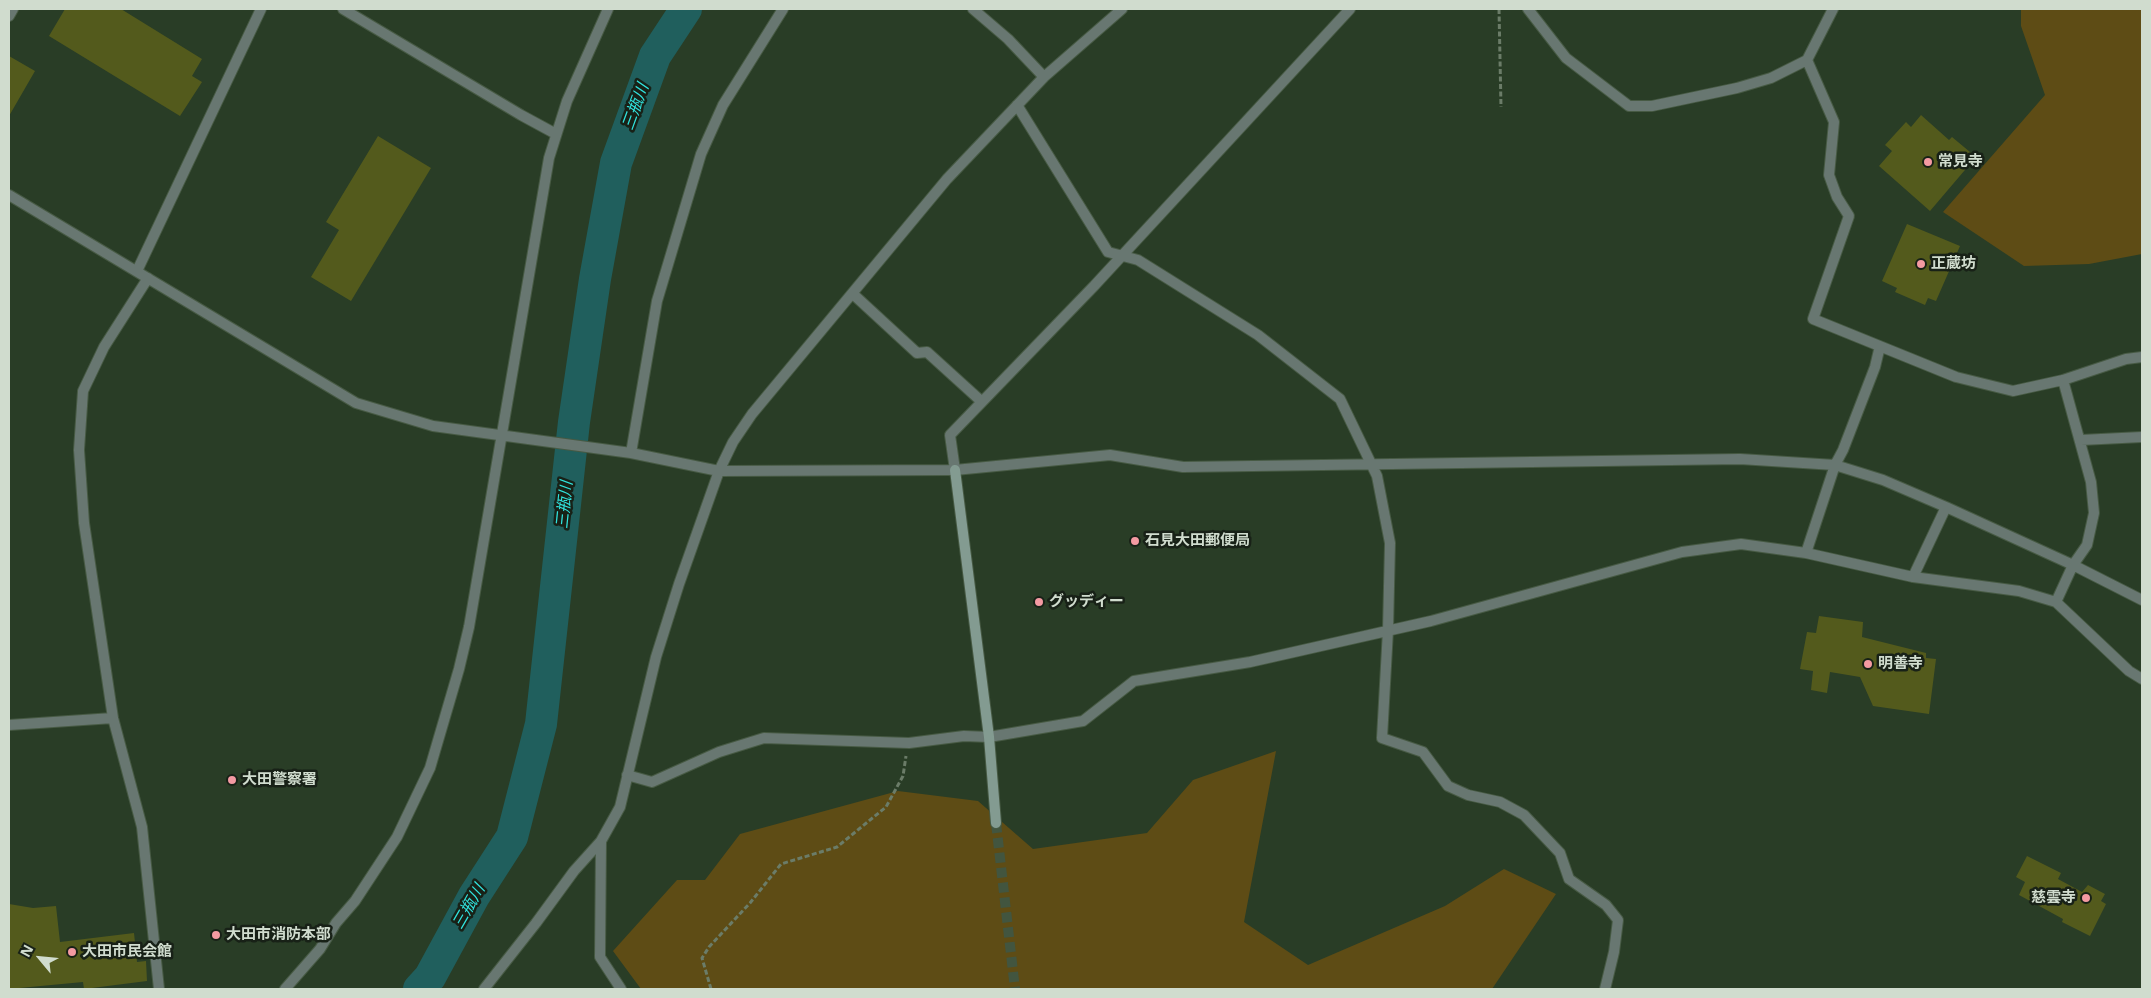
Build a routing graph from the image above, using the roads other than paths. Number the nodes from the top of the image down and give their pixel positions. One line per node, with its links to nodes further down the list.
1 (13, 9): 11 (street)
2 (262, 9): 18 (street)
3 (343, 9): 15 (street)
4 (608, 9): 15 (street)
5 (783, 9): 28 (street)
6 (973, 9): 13 (street)
7 (1122, 9): 13 (street)
8 (1350, 9): 17 (street)
9 (1528, 9): 12 (street)
10 (1833, 9): 12 (street)
11 (9, 16)
12 (1807, 60): 21 (street)
13 (1044, 78): 14 (street)
14 (1017, 104): 17 (street); 20 (street)
15 (556, 134): 25 (street)
16 (9, 195): 18 (street)
17 (1123, 254): 24 (street); 30 (street)
18 (137, 271): 19 (street)
19 (148, 278): 25 (street); 41 (street)
20 (852, 294): 24 (street); 32 (street)
21 (1880, 346): 23 (street); 29 (street)
22 (2142, 357): 23 (street)
23 (2063, 380): 27 (street)
24 (981, 402): 31 (street)
25 (501, 436): 28 (street); 48 (street)
26 (2142, 437): 27 (street)
27 (2081, 440): 35 (street)
28 (631, 453): 32 (street)
29 (1834, 464): 30 (street); 33 (street); 34 (street)
30 (1371, 465): 31 (street); 39 (street)
31 (955, 470): 32 (street); 43 (street)
32 (719, 471): 44 (street)
33 (1946, 508): 35 (street); 36 (street)
34 (1806, 553): 36 (street); 39 (street)
35 (2074, 565): 37 (street); 38 (street)
36 (1913, 577): 38 (street)
37 (2142, 600)
38 (2056, 602): 40 (street)
39 (1388, 630): 43 (street); 51 (street)
40 (2142, 679)
41 (113, 718): 42 (street); 47 (street)
42 (9, 725)
43 (989, 736): 44 (street); 45 (street)
44 (626, 775): 46 (street)
45 (996, 823)
46 (601, 841): 49 (street); 50 (street)
47 (159, 989)
48 (285, 989)
49 (484, 989)
50 (622, 989)
51 (1605, 989)

